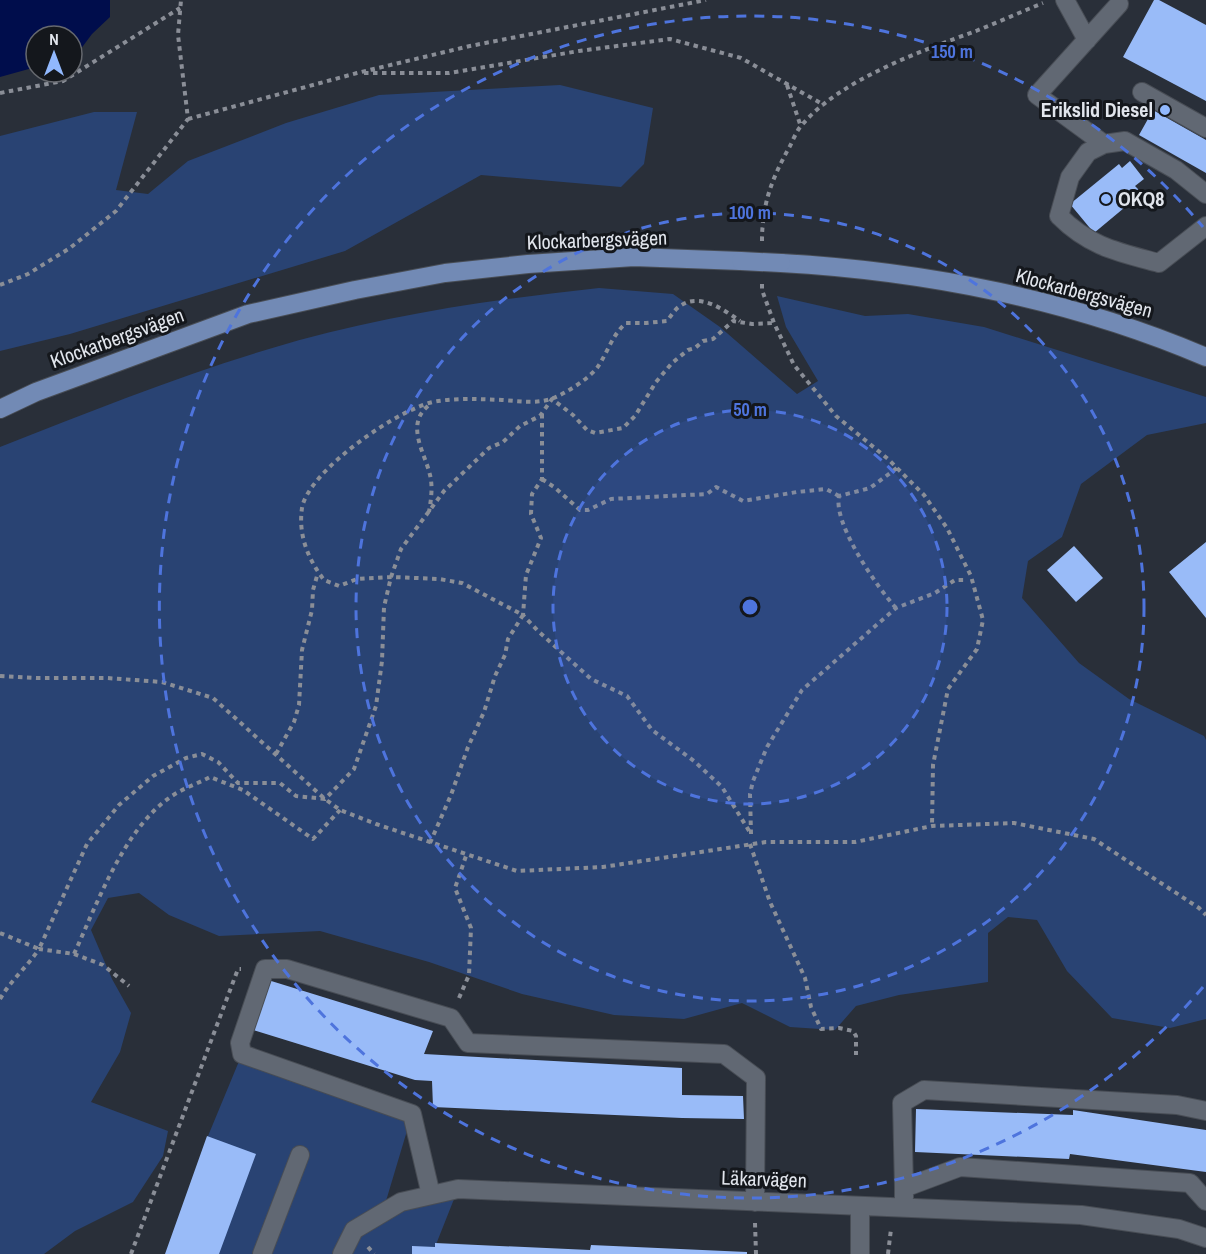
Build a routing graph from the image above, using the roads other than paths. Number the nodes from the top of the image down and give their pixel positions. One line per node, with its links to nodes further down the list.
1 (1065, 0): 3 (street)
2 (1119, 4): 3 (street)
3 (1087, 40): 6 (street)
4 (1142, 92): 5 (street)
5 (1206, 128)
6 (1104, 144): 7 (street); 8 (street)
7 (1206, 194)
8 (1206, 226)
9 (1206, 357): 10 (main road, Klockarbergsvägen, bridge)
10 (0, 409)
11 (1206, 1111): 13 (street)
12 (300, 1155): 20 (street)
13 (904, 1188): 16 (street); 18 (street)
14 (431, 1195): 15 (street, Läkarvägen); 15 (street); 21 (street, Läkarvägen)
15 (755, 1202): 17 (street, Läkarvägen)
16 (1206, 1202)
17 (860, 1206): 18 (street, Läkarvägen); 22 (street)
18 (904, 1208): 19 (street, Läkarvägen)
19 (1206, 1238)
20 (262, 1254)
21 (342, 1254)
22 (860, 1254)

